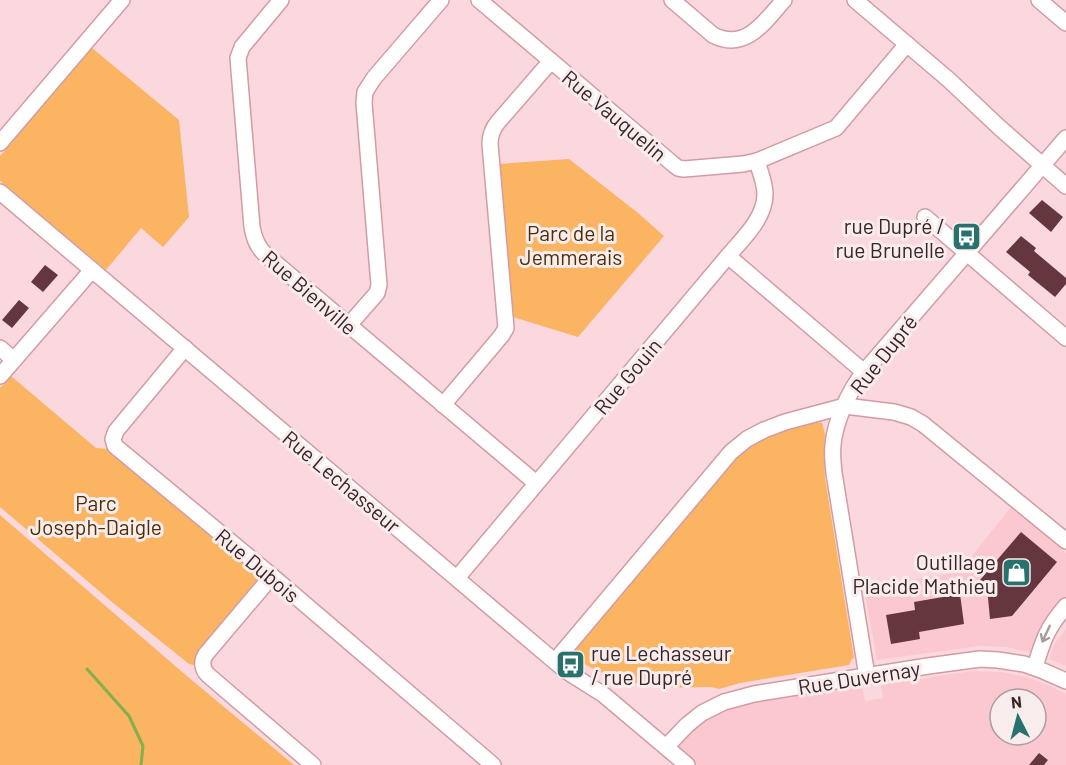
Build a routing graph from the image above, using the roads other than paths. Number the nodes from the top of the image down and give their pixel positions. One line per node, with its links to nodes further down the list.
1 (122, 0): 13 (street)
2 (281, 0): 22 (street, Rue Bienville)
3 (441, 0): 22 (street)
4 (479, 0): 11 (street, Rue Vauquelin)
5 (672, 0): 6 (street)
6 (784, 0)
7 (855, 0): 10 (street)
8 (1039, 0): 9 (street)
9 (1066, 23)
10 (907, 44): 14 (street, Rue Vauquelin); 15 (street)
11 (550, 60): 14 (street, Rue Vauquelin); 29 (street)
12 (1066, 138): 15 (street, Rue Dupré)
13 (0, 143)
14 (757, 161): 20 (street, Rue Gouin)
15 (1042, 165): 16 (street); 19 (street, Rue Dupré)
16 (1066, 186)
17 (0, 192): 21 (street, Rue Lechasseur)
18 (925, 217): 19 (street)
19 (966, 253): 23 (street); 27 (street, Rue Dupré)
20 (728, 256): 27 (street); 31 (street, Rue Gouin)
21 (92, 270): 25 (street, Rue Lechasseur); 26 (street)
22 (349, 325): 29 (street, Rue Bienville)
23 (1066, 338)
24 (0, 348): 26 (street)
25 (185, 348): 33 (street, Rue Dubois); 34 (street, Rue Lechasseur)
26 (14, 360): 28 (street)
27 (864, 372): 30 (street, Rue Dupré)
28 (0, 376)
29 (443, 405): 31 (street, Rue Bienville)
30 (845, 406): 32 (street); 36 (street, Rue Dupré); 38 (street)
31 (536, 483): 34 (street, Rue Gouin)
32 (1066, 541)
33 (272, 576): 41 (street); 42 (street, Rue Dubois)
34 (457, 578): 36 (street, Rue Lechasseur)
35 (1066, 606): 37 (street, one-way to 37)
36 (555, 661): 40 (street, Rue Lechasseur)
37 (1035, 667): 38 (street, Rue Duvernay); 39 (street, Rue Duvernay)
38 (867, 676): 40 (street, Rue Duvernay)
39 (1066, 681)
40 (666, 747): 43 (street, Rue Lechasseur)
41 (313, 765)
42 (493, 765)
43 (687, 765)

